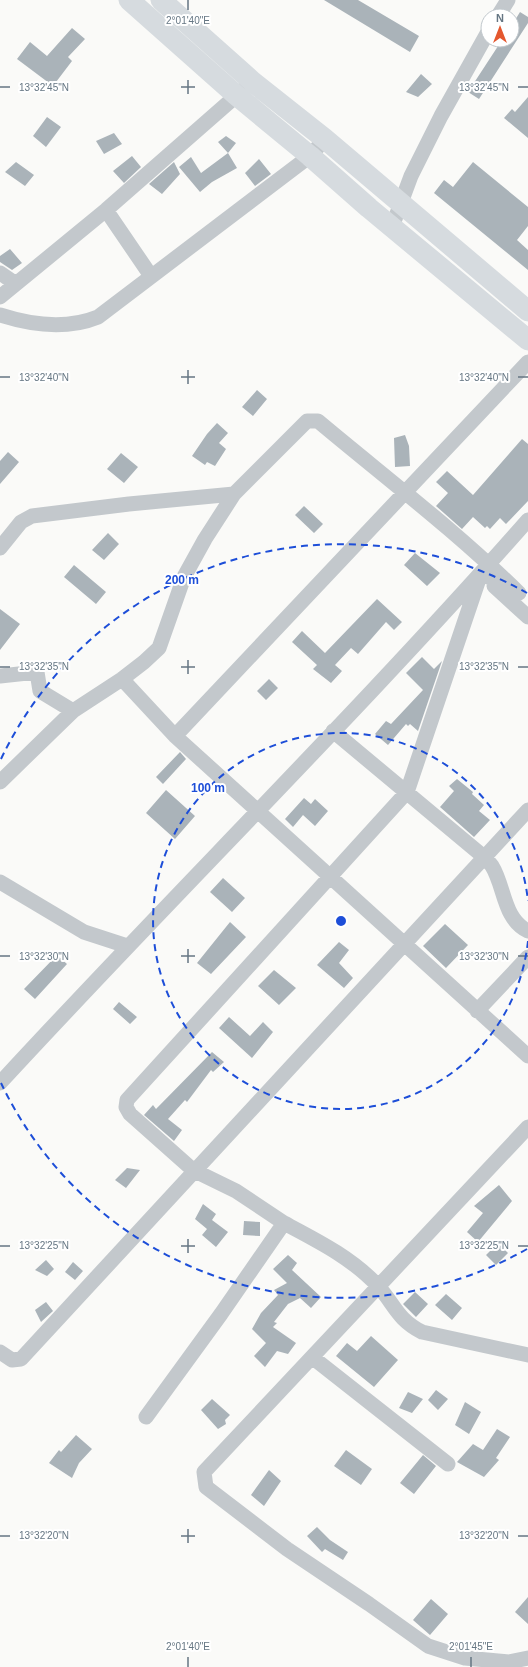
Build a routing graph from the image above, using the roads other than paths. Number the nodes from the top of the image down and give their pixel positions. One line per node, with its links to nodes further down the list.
1 (129, 0): 5 (main road)
2 (161, 0): 4 (main road)
3 (480, 46): 8 (street)
4 (253, 82): 5 (street); 6 (main road)
5 (236, 95): 7 (main road); 9 (street)
6 (325, 139): 7 (street); 8 (main road)
7 (310, 156): 10 (main road); 12 (street)
8 (402, 204): 10 (street); 15 (main road)
9 (106, 210): 12 (street); 13 (street)
10 (392, 227): 17 (main road)
11 (0, 273): 13 (street)
12 (151, 276): 16 (street)
13 (16, 284): 14 (street)
14 (0, 297)
15 (528, 312)
16 (0, 314)
17 (528, 340)
18 (528, 362): 19 (street)
19 (405, 491): 20 (street); 23 (street); 29 (street)
20 (234, 494): 22 (street); 26 (street)
21 (528, 520): 23 (street)
22 (0, 548)
23 (485, 569): 24 (street); 28 (street); 31 (street)
24 (528, 617)
25 (0, 676): 27 (street)
26 (122, 679): 27 (street); 29 (street)
27 (73, 711): 30 (street)
28 (333, 731): 31 (street); 33 (street)
29 (175, 736): 33 (street)
30 (0, 782)
31 (407, 792): 34 (street); 35 (street)
32 (528, 810): 34 (street)
33 (258, 812): 35 (street); 39 (street)
34 (484, 857): 37 (street); 38 (street)
35 (329, 876): 38 (street); 45 (street)
36 (0, 882): 39 (street)
37 (528, 931)
38 (403, 944): 41 (street); 45 (street)
39 (127, 946): 43 (street)
40 (528, 957): 41 (street)
41 (477, 1011): 42 (street)
42 (528, 1056)
43 (0, 1083)
44 (528, 1127): 47 (street)
45 (193, 1170): 46 (street); 48 (street)
46 (284, 1223): 47 (street); 51 (street)
47 (378, 1286): 49 (street); 50 (street)
48 (0, 1352)
49 (528, 1355)
50 (312, 1357): 52 (street); 53 (street)
51 (146, 1416)
52 (448, 1464)
53 (528, 1658)

